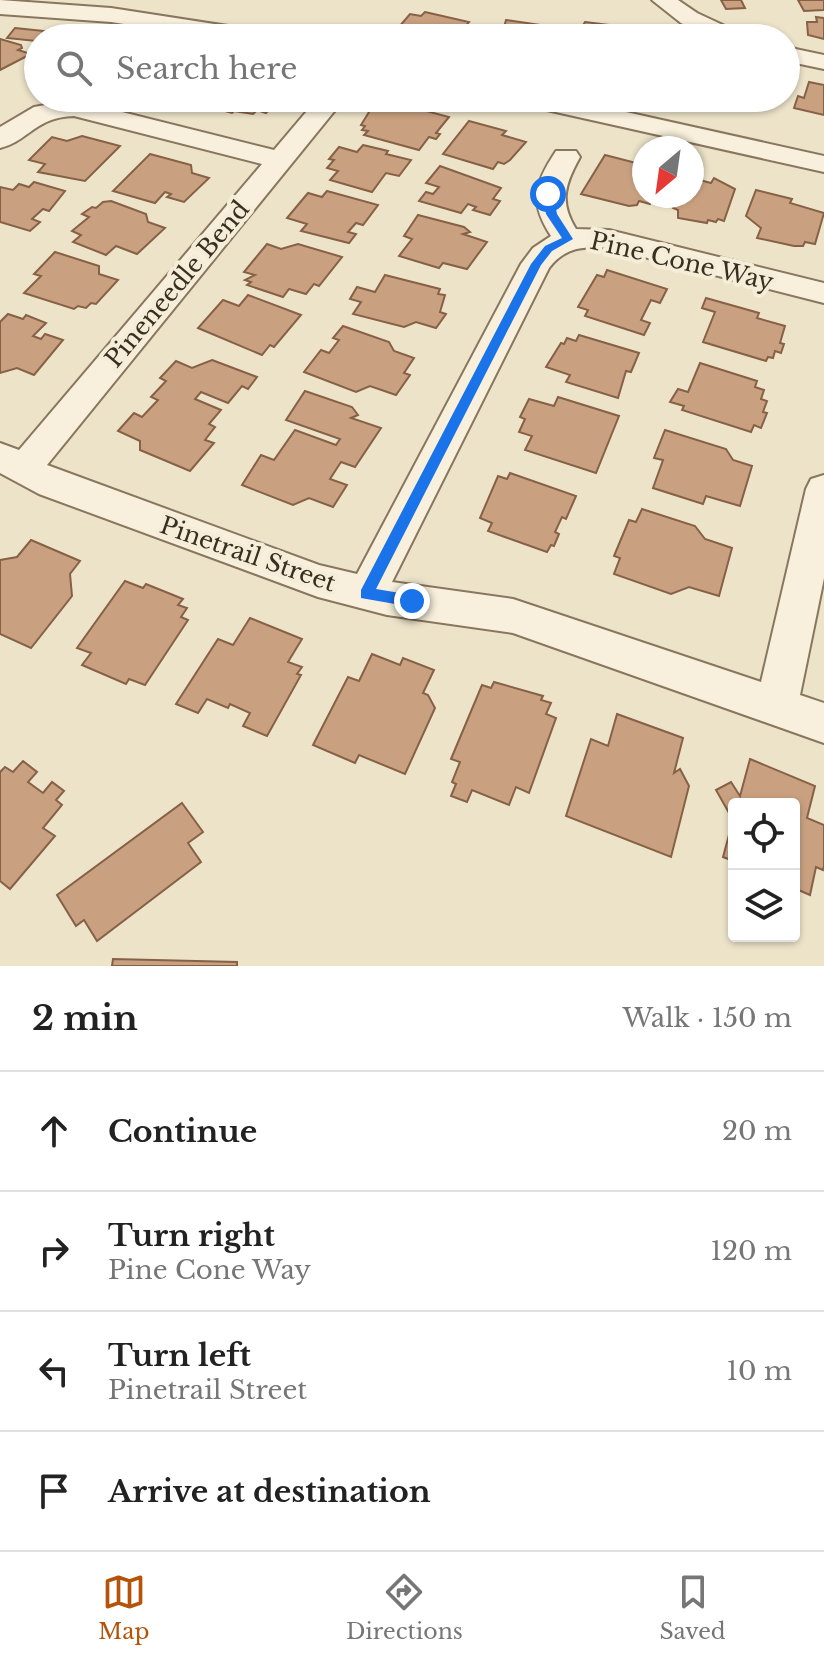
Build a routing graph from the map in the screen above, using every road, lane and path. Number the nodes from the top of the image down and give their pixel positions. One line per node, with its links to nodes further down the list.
1 (663, 0): 4 (street)
2 (0, 7): 3 (street)
3 (169, 24)
4 (702, 24)
5 (800, 57): 6 (street)
6 (824, 62)
7 (36, 112): 11 (street)
8 (94, 112): 13 (street)
9 (320, 112): 13 (street, Pineneedle Bend)
10 (592, 112): 14 (street)
11 (0, 140)
12 (566, 157): 15 (street)
13 (280, 160): 17 (street, Pineneedle Bend)
14 (824, 164)
15 (568, 239): 16 (street, Pine Cone Way); 19 (street, Pine Cone Way)
16 (824, 293)
17 (12, 464): 19 (street, Pinetrail Street)
18 (824, 489): 20 (street)
19 (366, 594): 20 (street, Pinetrail Street)
20 (777, 706): 21 (street, Pinetrail Street)
21 (824, 723)

